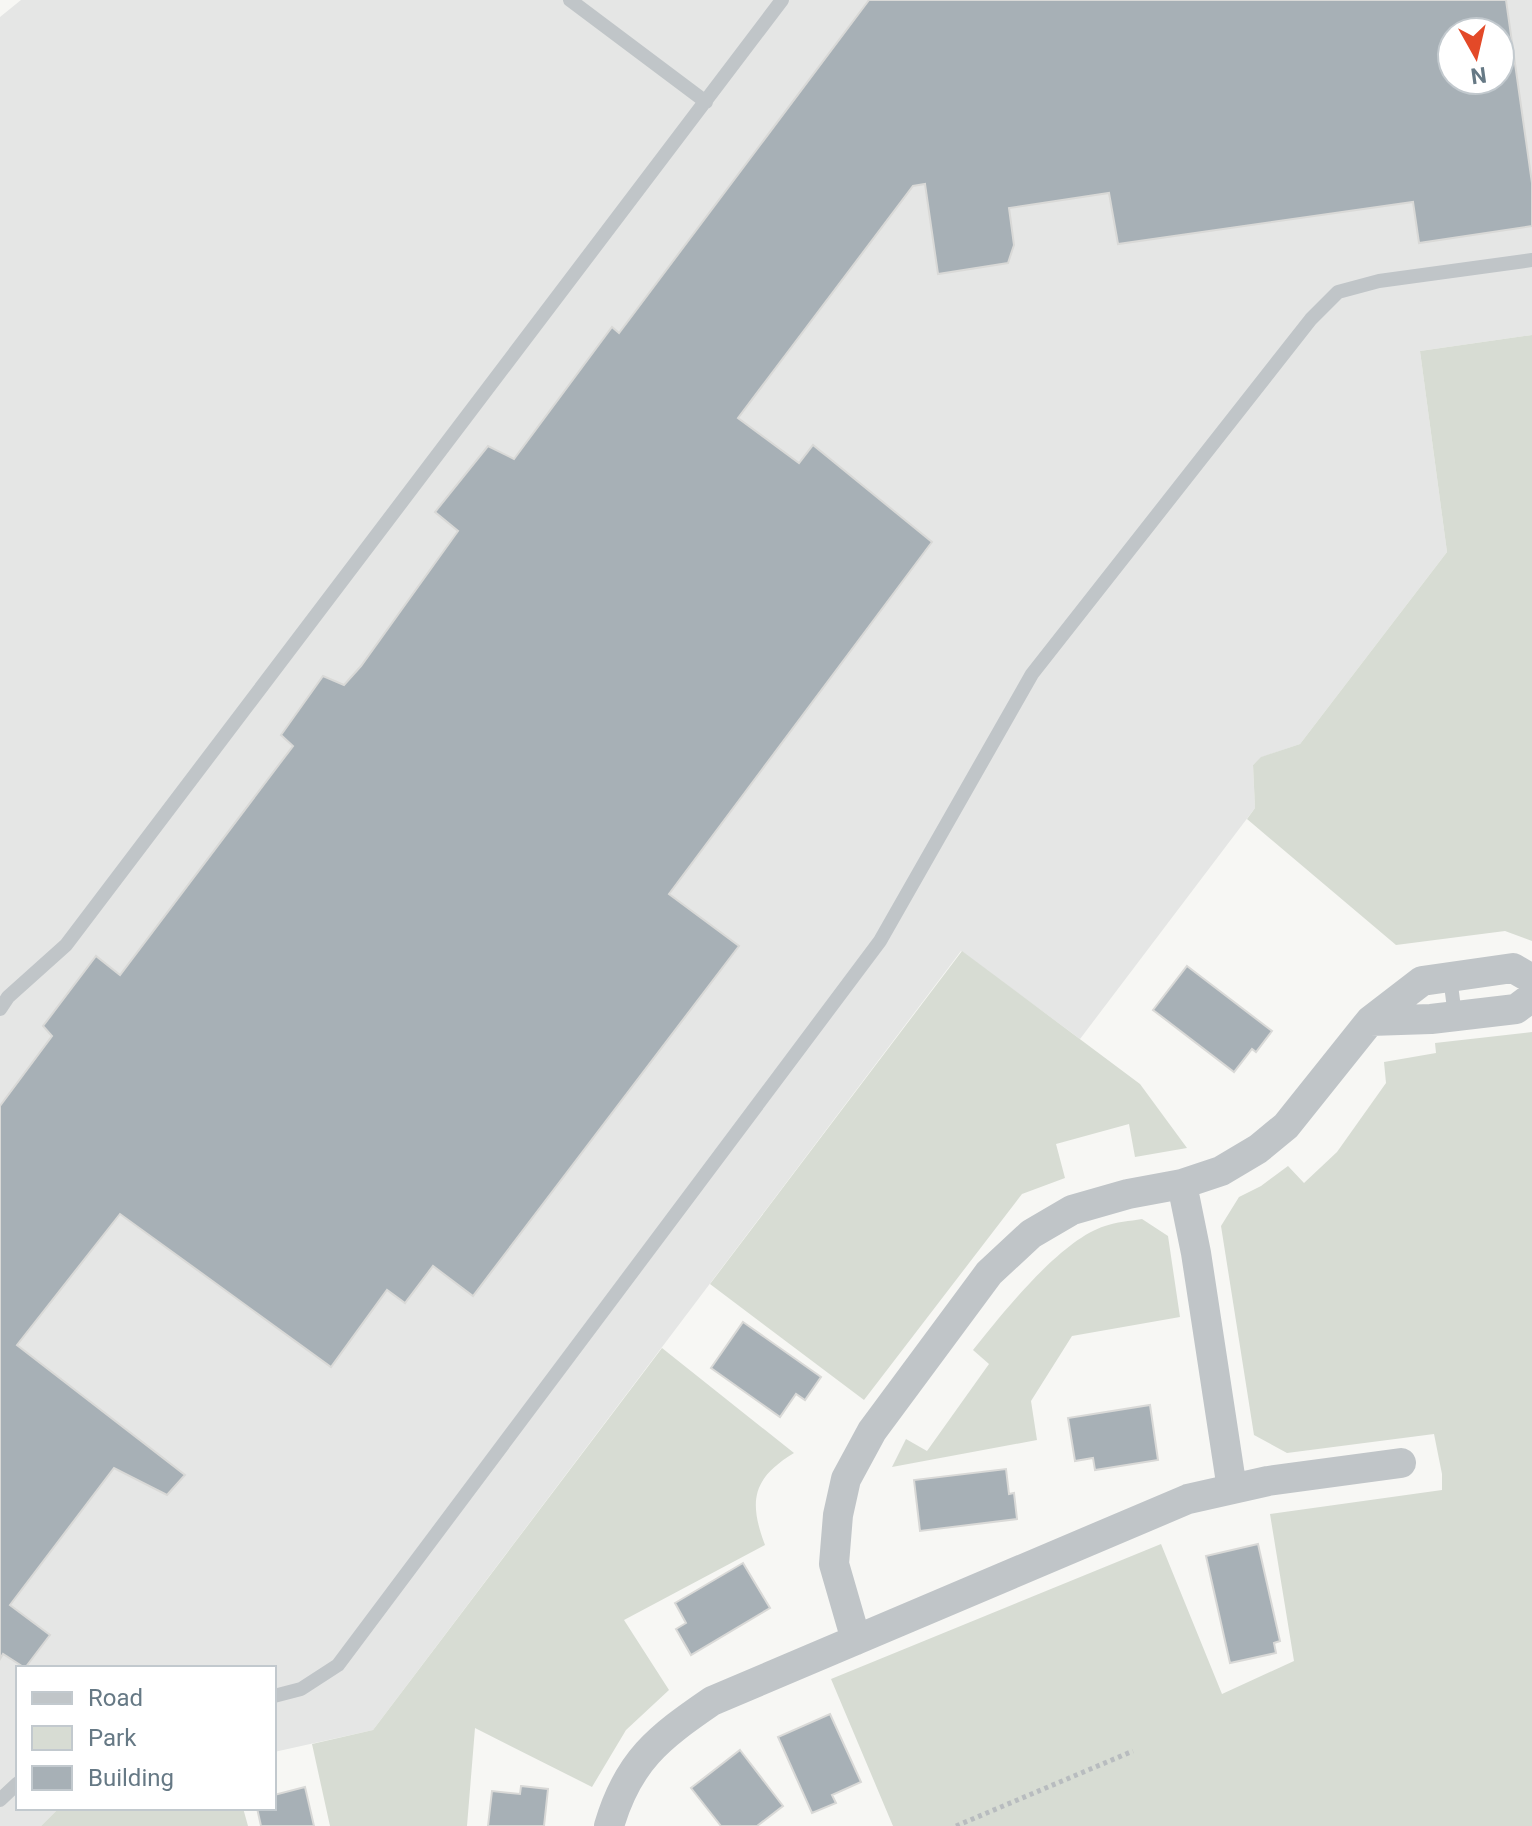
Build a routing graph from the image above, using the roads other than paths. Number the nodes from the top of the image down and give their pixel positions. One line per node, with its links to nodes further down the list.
1 (570, 0): 3 (lane)
2 (782, 0): 3 (lane)
3 (706, 102): 8 (lane)
4 (1532, 260): 15 (lane)
5 (1450, 977): 6 (street); 9 (lane); 10 (street)
6 (1532, 979)
7 (1532, 997): 9 (street)
8 (0, 1009)
9 (1455, 1016): 10 (street)
10 (1370, 1021): 11 (street)
11 (1182, 1184): 13 (street); 14 (street)
12 (1401, 1463): 13 (street)
13 (1232, 1489): 14 (street)
14 (856, 1640): 18 (street)
15 (276, 1695)
16 (16, 1785): 17 (lane)
17 (0, 1800)
18 (609, 1826)

